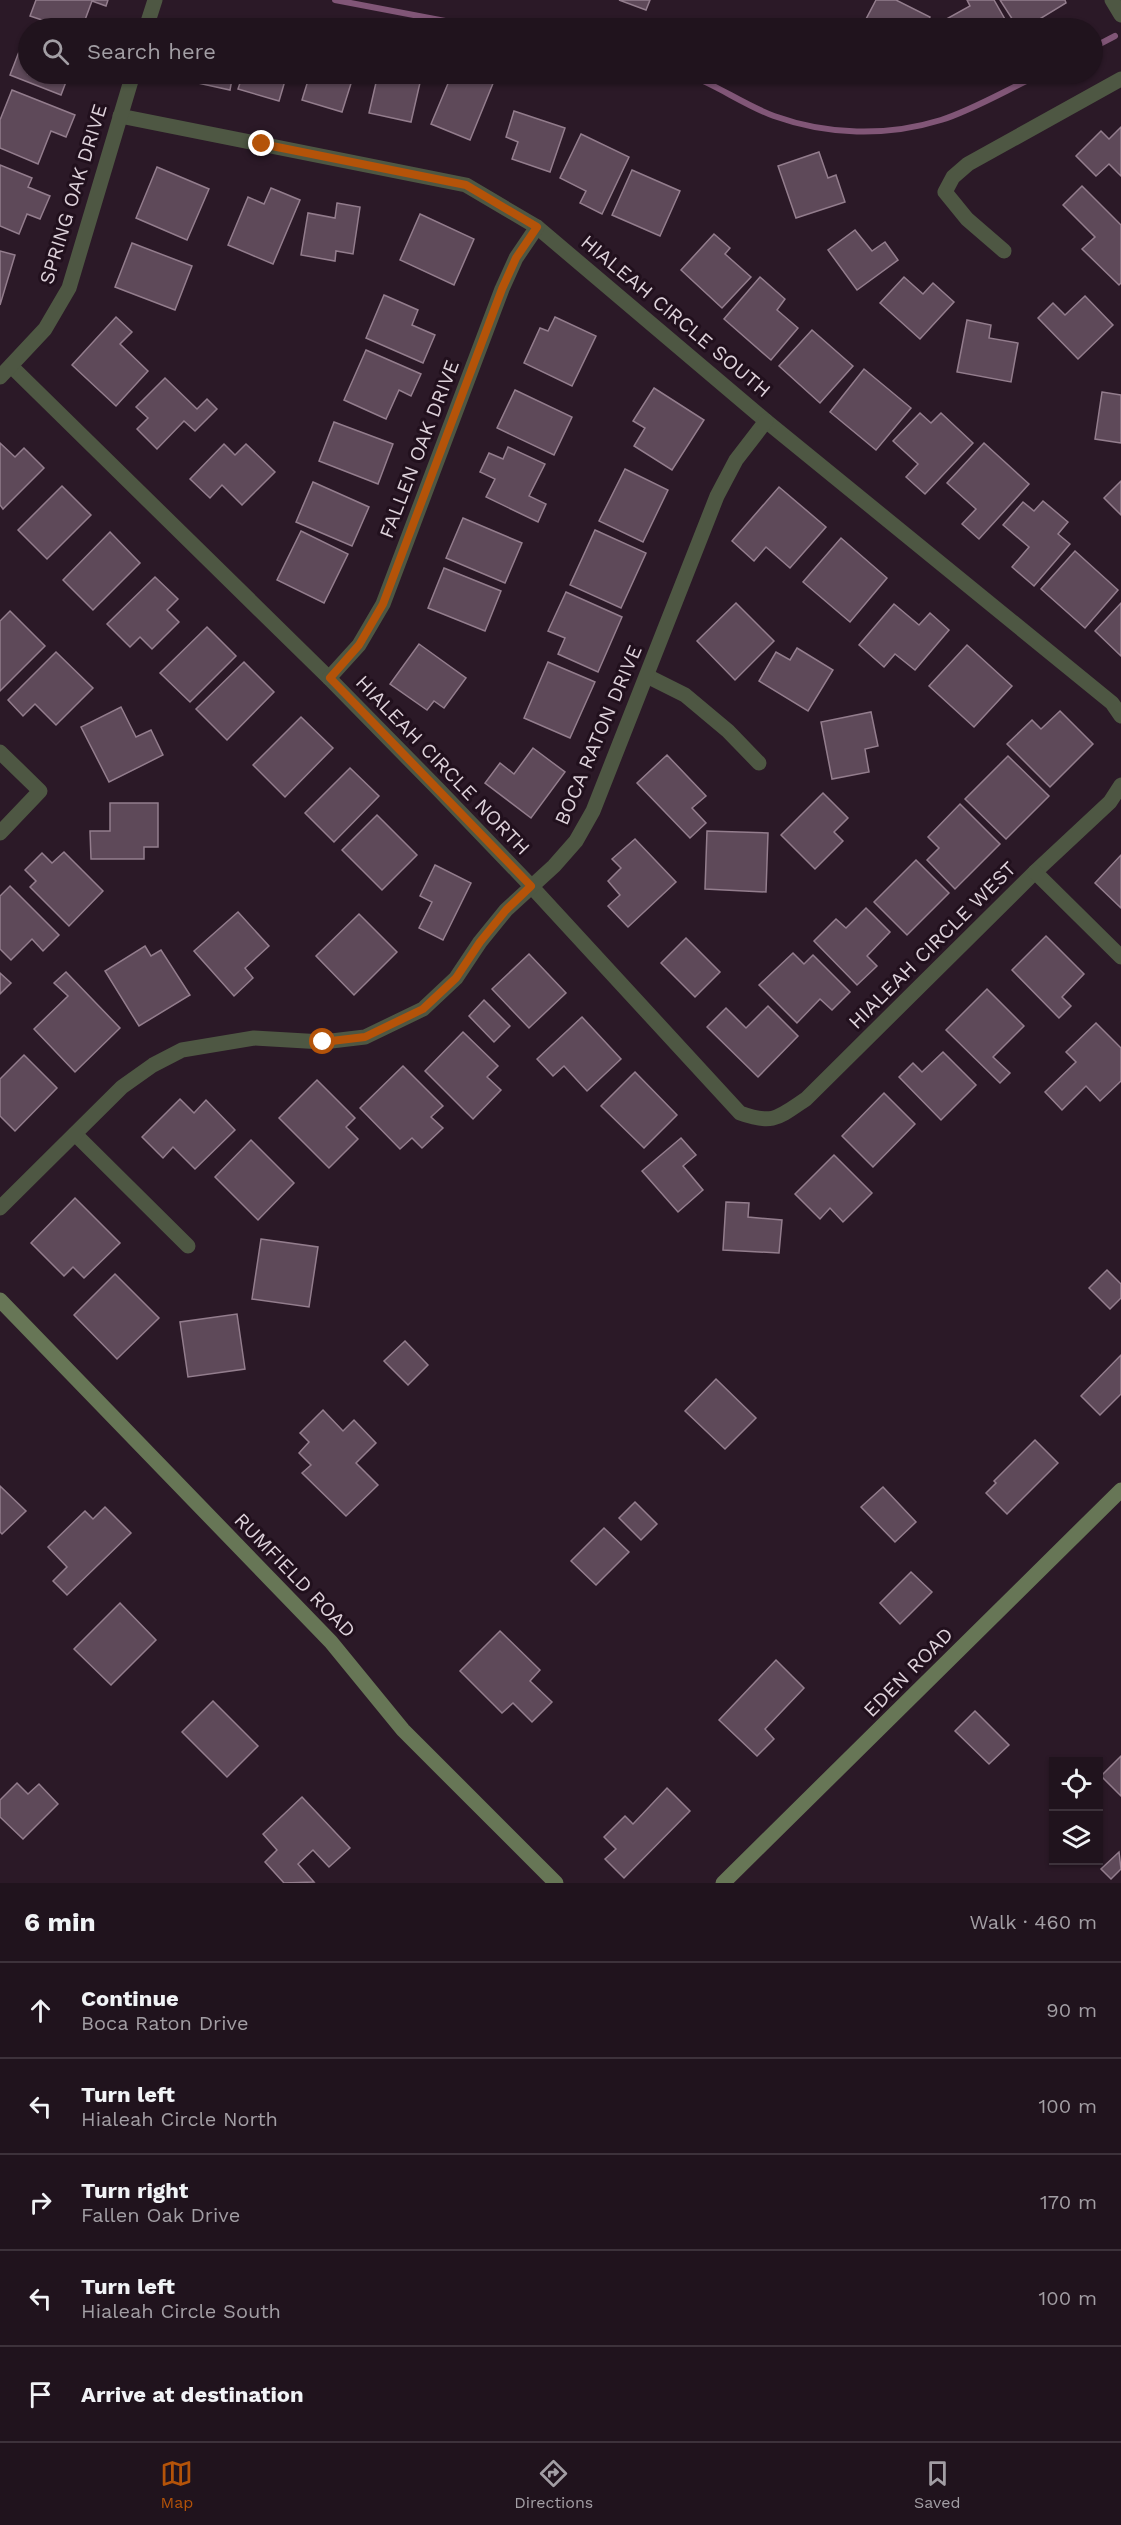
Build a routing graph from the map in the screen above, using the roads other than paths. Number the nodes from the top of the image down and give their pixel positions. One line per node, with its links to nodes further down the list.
1 (155, 0): 4 (street)
2 (1112, 0): 3 (street)
3 (1121, 15)
4 (149, 18)
5 (1121, 79): 9 (street)
6 (130, 84): 7 (street, SPRING OAK DRIVE)
7 (120, 116): 8 (street, HIALEAH CIRCLE SOUTH); 10 (street, SPRING OAK DRIVE)
8 (537, 227): 12 (street, HIALEAH CIRCLE SOUTH); 14 (street, FALLEN OAK DRIVE)
9 (1004, 251)
10 (11, 366): 11 (street, SPRING OAK DRIVE); 14 (street, HIALEAH CIRCLE NORTH)
11 (0, 377)
12 (766, 421): 13 (street, BOCA RATON DRIVE); 15 (street, HIALEAH CIRCLE SOUTH)
13 (647, 676): 17 (street); 21 (street, BOCA RATON DRIVE)
14 (330, 678): 21 (street, HIALEAH CIRCLE NORTH)
15 (1121, 716)
16 (0, 752): 19 (street)
17 (759, 763)
18 (1121, 785): 20 (street, HIALEAH CIRCLE WEST)
19 (0, 833)
20 (1035, 872): 22 (street); 23 (street, HIALEAH CIRCLE WEST)
21 (531, 886): 23 (street, HIALEAH CIRCLE NORTH); 24 (street, BOCA RATON DRIVE)
22 (1121, 957)
23 (762, 1120)
24 (75, 1134): 25 (street, BOCA RATON DRIVE); 26 (street)
25 (0, 1208)
26 (188, 1246)
27 (0, 1300): 29 (main road, RUMFIELD ROAD)
28 (1121, 1490): 30 (main road, EDEN ROAD)
29 (555, 1883)
30 (723, 1883)

